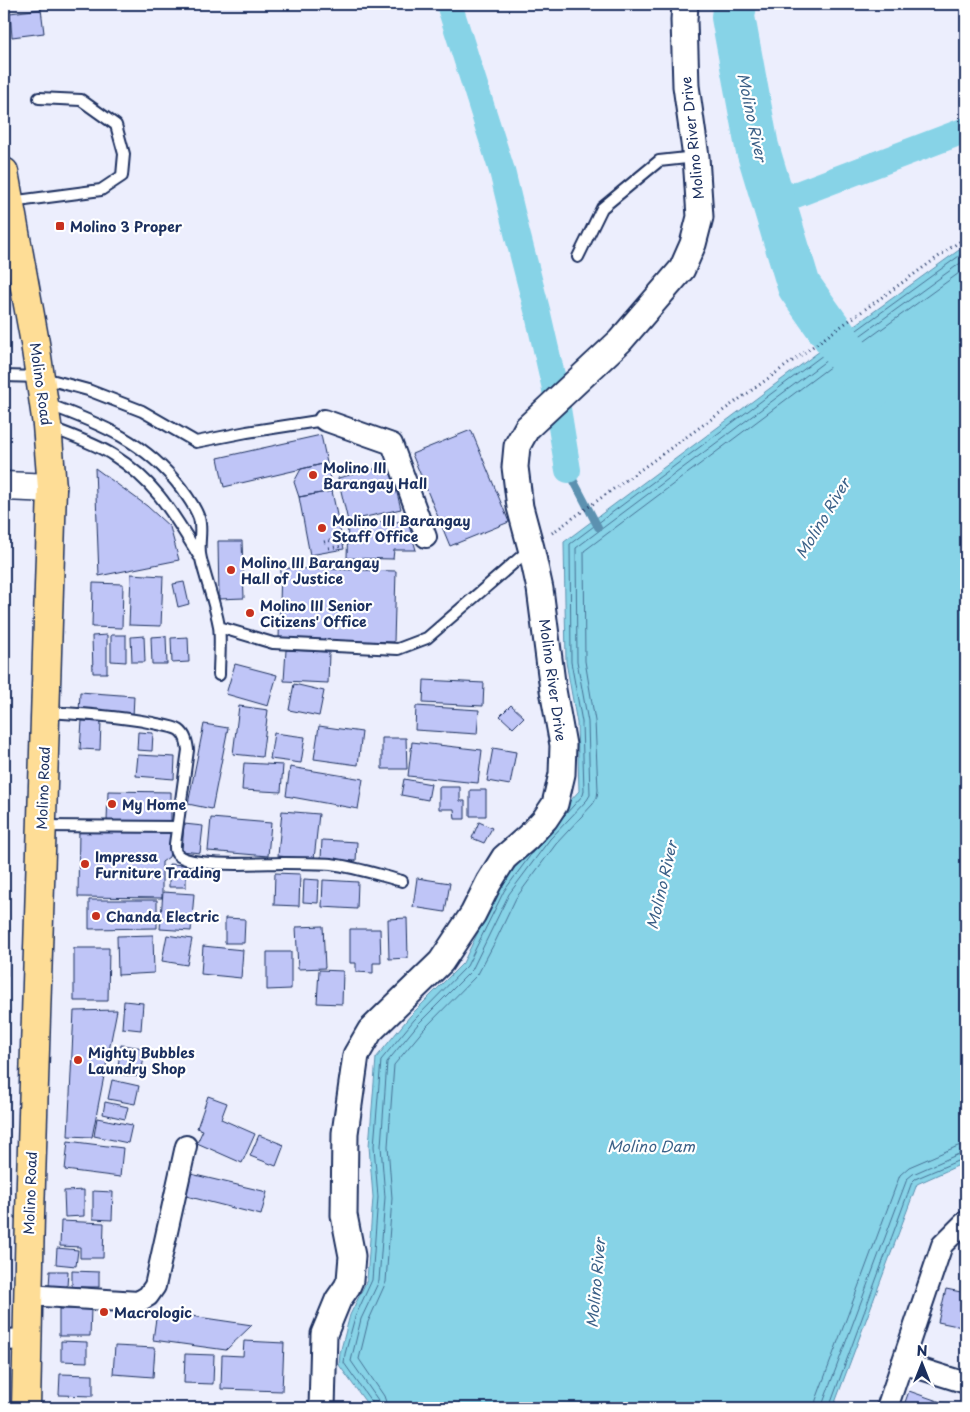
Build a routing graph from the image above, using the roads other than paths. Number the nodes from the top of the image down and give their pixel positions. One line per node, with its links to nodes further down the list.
1 (685, 4): 3 (street, Molino River Drive)
2 (39, 98): 4 (lane)
3 (696, 157): 5 (lane); 13 (street, Molino River Drive)
4 (5, 184): 7 (main road, Molino Road)
5 (578, 257)
6 (4, 376): 7 (lane)
7 (40, 377): 8 (main road, Molino Road); 9 (lane)
8 (46, 414): 11 (main road, Molino Road); 14 (lane); 14 (lane)
9 (324, 420): 12 (street)
10 (4, 486): 11 (main road)
11 (52, 488): 17 (main road, Molino Road)
12 (426, 537)
13 (531, 548): 15 (lane); 28 (street, Molino River Drive)
14 (200, 556): 15 (lane)
15 (219, 626): 16 (lane)
16 (218, 675)
17 (45, 712): 18 (main road, Molino Road); 19 (lane)
18 (41, 826): 19 (lane); 23 (main road, Molino Road)
19 (177, 827): 20 (lane)
20 (402, 881)
21 (186, 1146): 23 (street)
22 (966, 1221): 25 (street)
23 (28, 1295): 24 (main road, Molino Road)
24 (15, 1340): 27 (main road, Molino Road)
25 (902, 1363): 26 (street); 29 (street)
26 (966, 1383)
27 (26, 1408)
28 (322, 1408)
29 (887, 1408)

